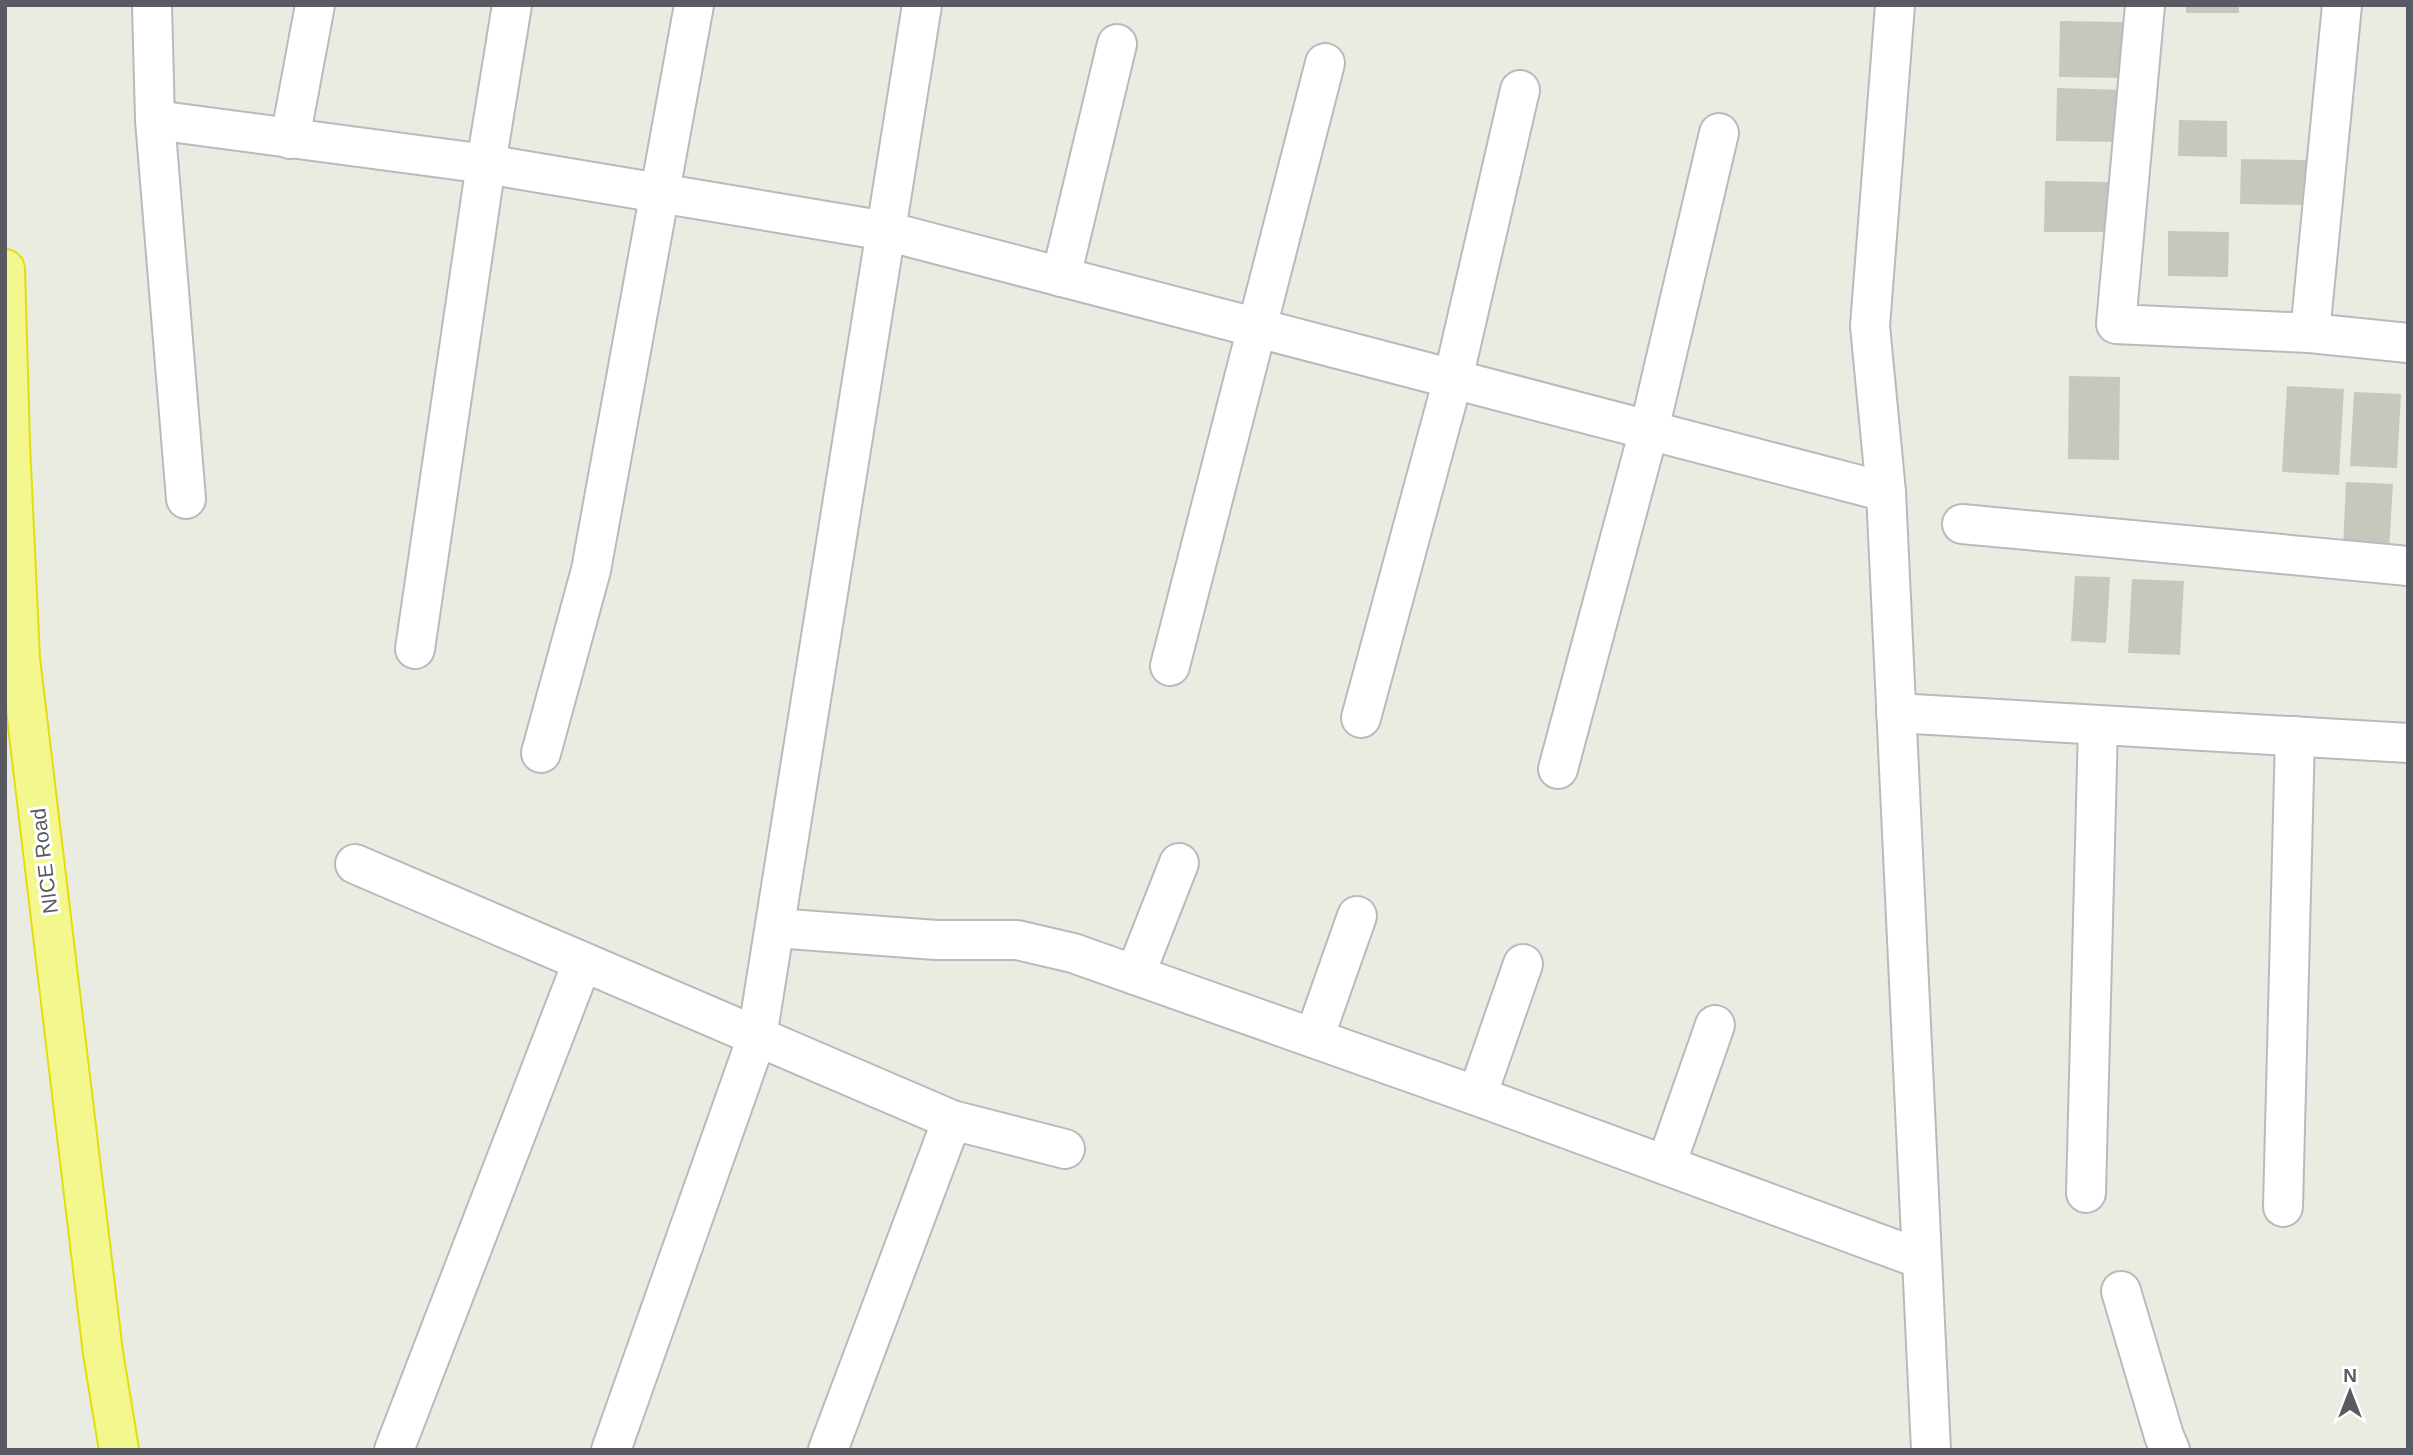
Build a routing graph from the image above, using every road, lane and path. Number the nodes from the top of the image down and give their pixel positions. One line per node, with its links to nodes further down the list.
1 (152, 5): 12 (street)
2 (316, 5): 14 (street)
3 (512, 5): 15 (street)
4 (694, 5): 16 (street)
5 (922, 5): 17 (street)
6 (1895, 5): 25 (street)
7 (2145, 5): 21 (street)
8 (2342, 5): 21 (street)
9 (1117, 44): 19 (street)
10 (1325, 63): 20 (street)
11 (1520, 90): 23 (street)
12 (155, 120): 14 (street); 26 (street)
13 (1719, 133): 24 (street)
14 (290, 139): 15 (street)
15 (486, 164): 16 (street); 29 (street)
16 (660, 193): 17 (street); 36 (street)
17 (886, 231): 19 (street); 41 (street)
18 (5, 269): 56 (highway, NICE Road)
19 (1061, 277): 20 (street)
20 (1256, 328): 23 (street); 30 (street)
21 (2310, 333): 22 (street)
22 (2408, 343)
23 (1453, 379): 24 (street); 32 (street)
24 (1648, 430): 25 (street); 37 (street)
25 (1886, 492): 31 (street)
26 (186, 499)
27 (1962, 524): 28 (street)
28 (2408, 566)
29 (415, 649)
30 (1170, 666)
31 (1896, 713): 33 (street); 54 (street)
32 (1360, 718)
33 (2098, 726): 34 (street); 52 (street)
34 (2295, 736): 35 (street); 53 (street)
35 (2408, 743)
36 (541, 753)
37 (1558, 769)
38 (1179, 863): 44 (street)
39 (355, 864): 42 (street)
40 (1357, 915): 47 (street)
41 (775, 928): 44 (street); 46 (street)
42 (582, 963): 46 (street); 57 (street)
43 (1523, 964): 48 (street)
44 (1135, 975): 47 (street)
45 (1715, 1025): 51 (street)
46 (757, 1037): 49 (street); 58 (street)
47 (1314, 1038): 48 (street)
48 (1477, 1096): 51 (street)
49 (952, 1120): 50 (street); 59 (street)
50 (1065, 1149)
51 (1666, 1166): 54 (street)
52 (2087, 1193)
53 (2283, 1207)
54 (1921, 1259): 60 (street)
55 (2121, 1291): 61 (street)
56 (119, 1450)
57 (394, 1450)
58 (611, 1450)
59 (828, 1450)
60 (1931, 1450)
61 (2170, 1450)

